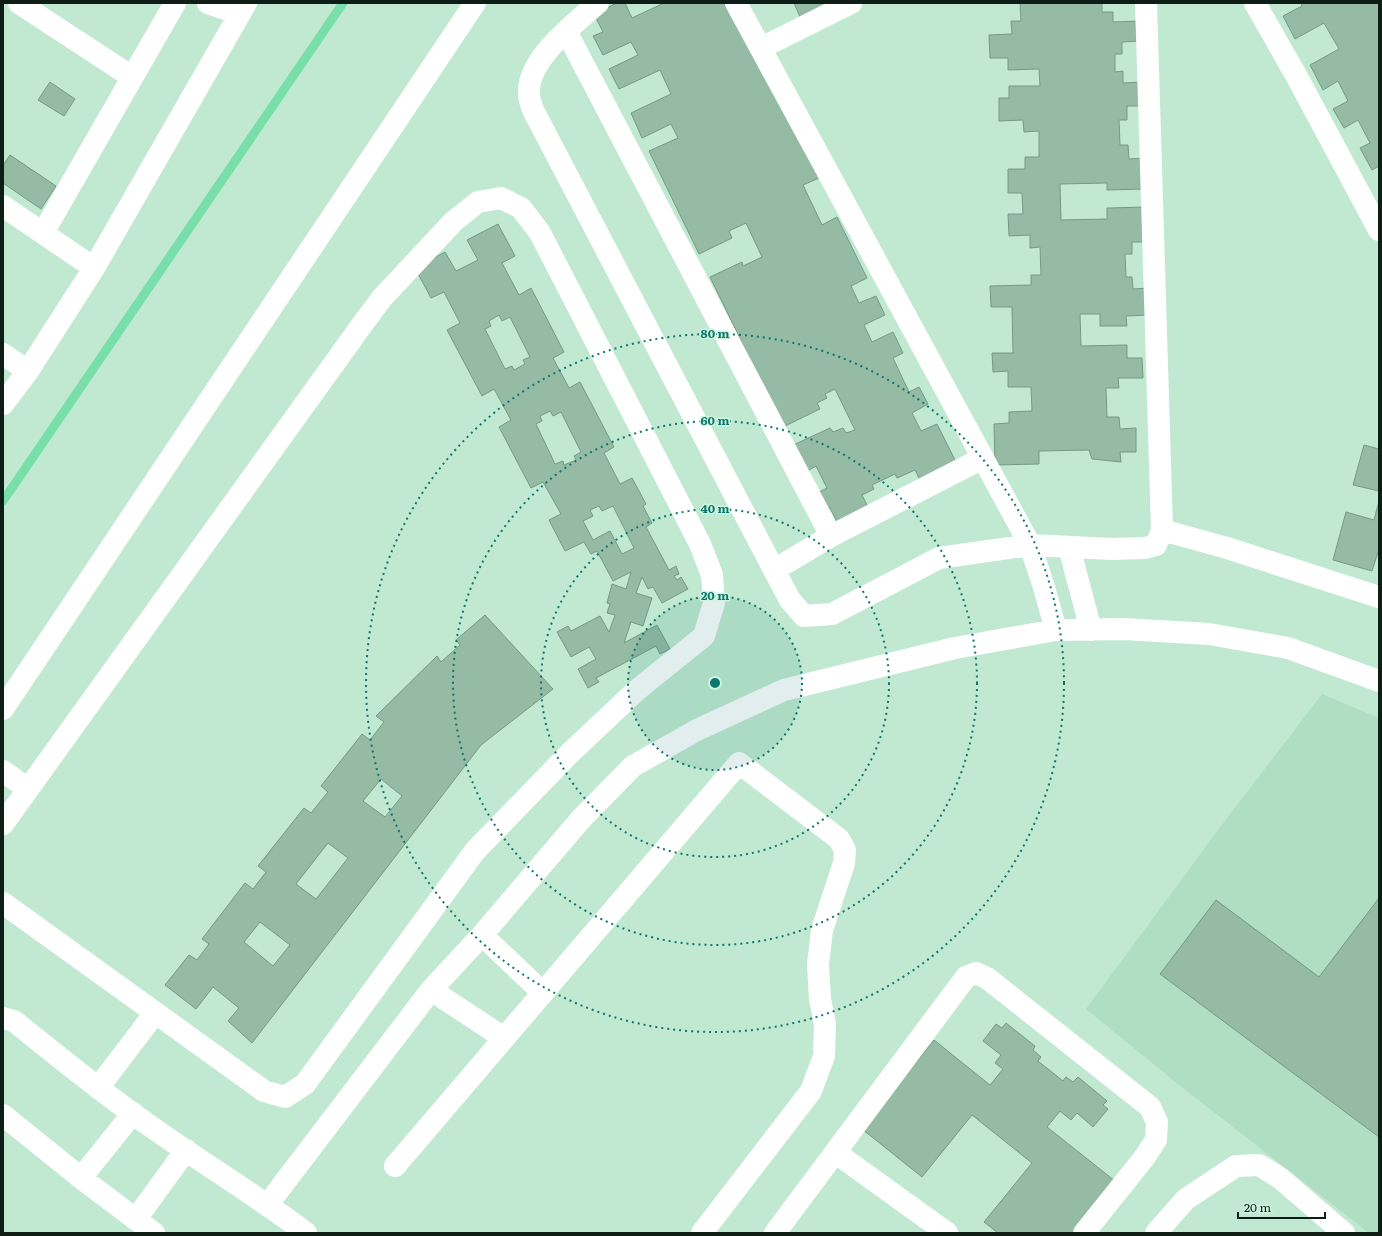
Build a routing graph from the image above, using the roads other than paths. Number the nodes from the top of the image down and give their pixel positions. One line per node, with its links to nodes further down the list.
1 (19, 3): 13 (street)
2 (174, 3): 13 (street)
3 (208, 3): 10 (street)
4 (475, 3): 31 (street)
5 (598, 3): 11 (street)
6 (736, 3): 12 (street)
7 (851, 3): 12 (street)
8 (1146, 3): 22 (street)
9 (1254, 3): 15 (street)
10 (243, 8): 17 (street)
11 (566, 31): 23 (street); 26 (street)
12 (760, 48): 21 (street)
13 (132, 77): 16 (street)
14 (3, 206): 16 (street)
15 (1379, 230)
16 (43, 233): 17 (street)
17 (94, 268): 19 (street)
18 (3, 354): 19 (street)
19 (28, 371): 20 (street)
20 (3, 404)
21 (983, 458): 23 (street); 24 (street)
22 (1162, 530): 25 (street); 27 (street)
23 (831, 536): 26 (street)
24 (1030, 545): 25 (street); 26 (street); 28 (street)
25 (1069, 546): 29 (street)
26 (774, 570)
27 (1379, 597)
28 (1056, 630): 29 (street); 36 (street)
29 (1091, 630): 30 (street)
30 (1379, 681)
31 (3, 709)
32 (3, 771): 33 (street)
33 (28, 789): 34 (street); 39 (street)
34 (3, 824)
35 (3, 903): 39 (street)
36 (482, 935): 37 (street); 38 (street)
37 (431, 990): 41 (street); 49 (street)
38 (543, 993): 41 (street); 53 (street)
39 (155, 1013): 42 (street)
40 (7, 1014): 42 (street)
41 (504, 1038): 47 (street)
42 (98, 1088): 43 (street)
43 (133, 1113): 45 (street); 48 (street)
44 (3, 1115): 48 (street)
45 (186, 1150): 49 (street); 50 (street)
46 (836, 1153): 54 (street); 55 (street); 56 (street)
47 (395, 1166)
48 (81, 1178): 50 (street)
49 (268, 1204): 52 (street)
50 (136, 1220): 51 (street)
51 (154, 1233)
52 (306, 1233)
53 (702, 1233)
54 (775, 1233)
55 (948, 1233)
56 (1084, 1233)
57 (1156, 1233): 58 (street)
58 (1344, 1233)

